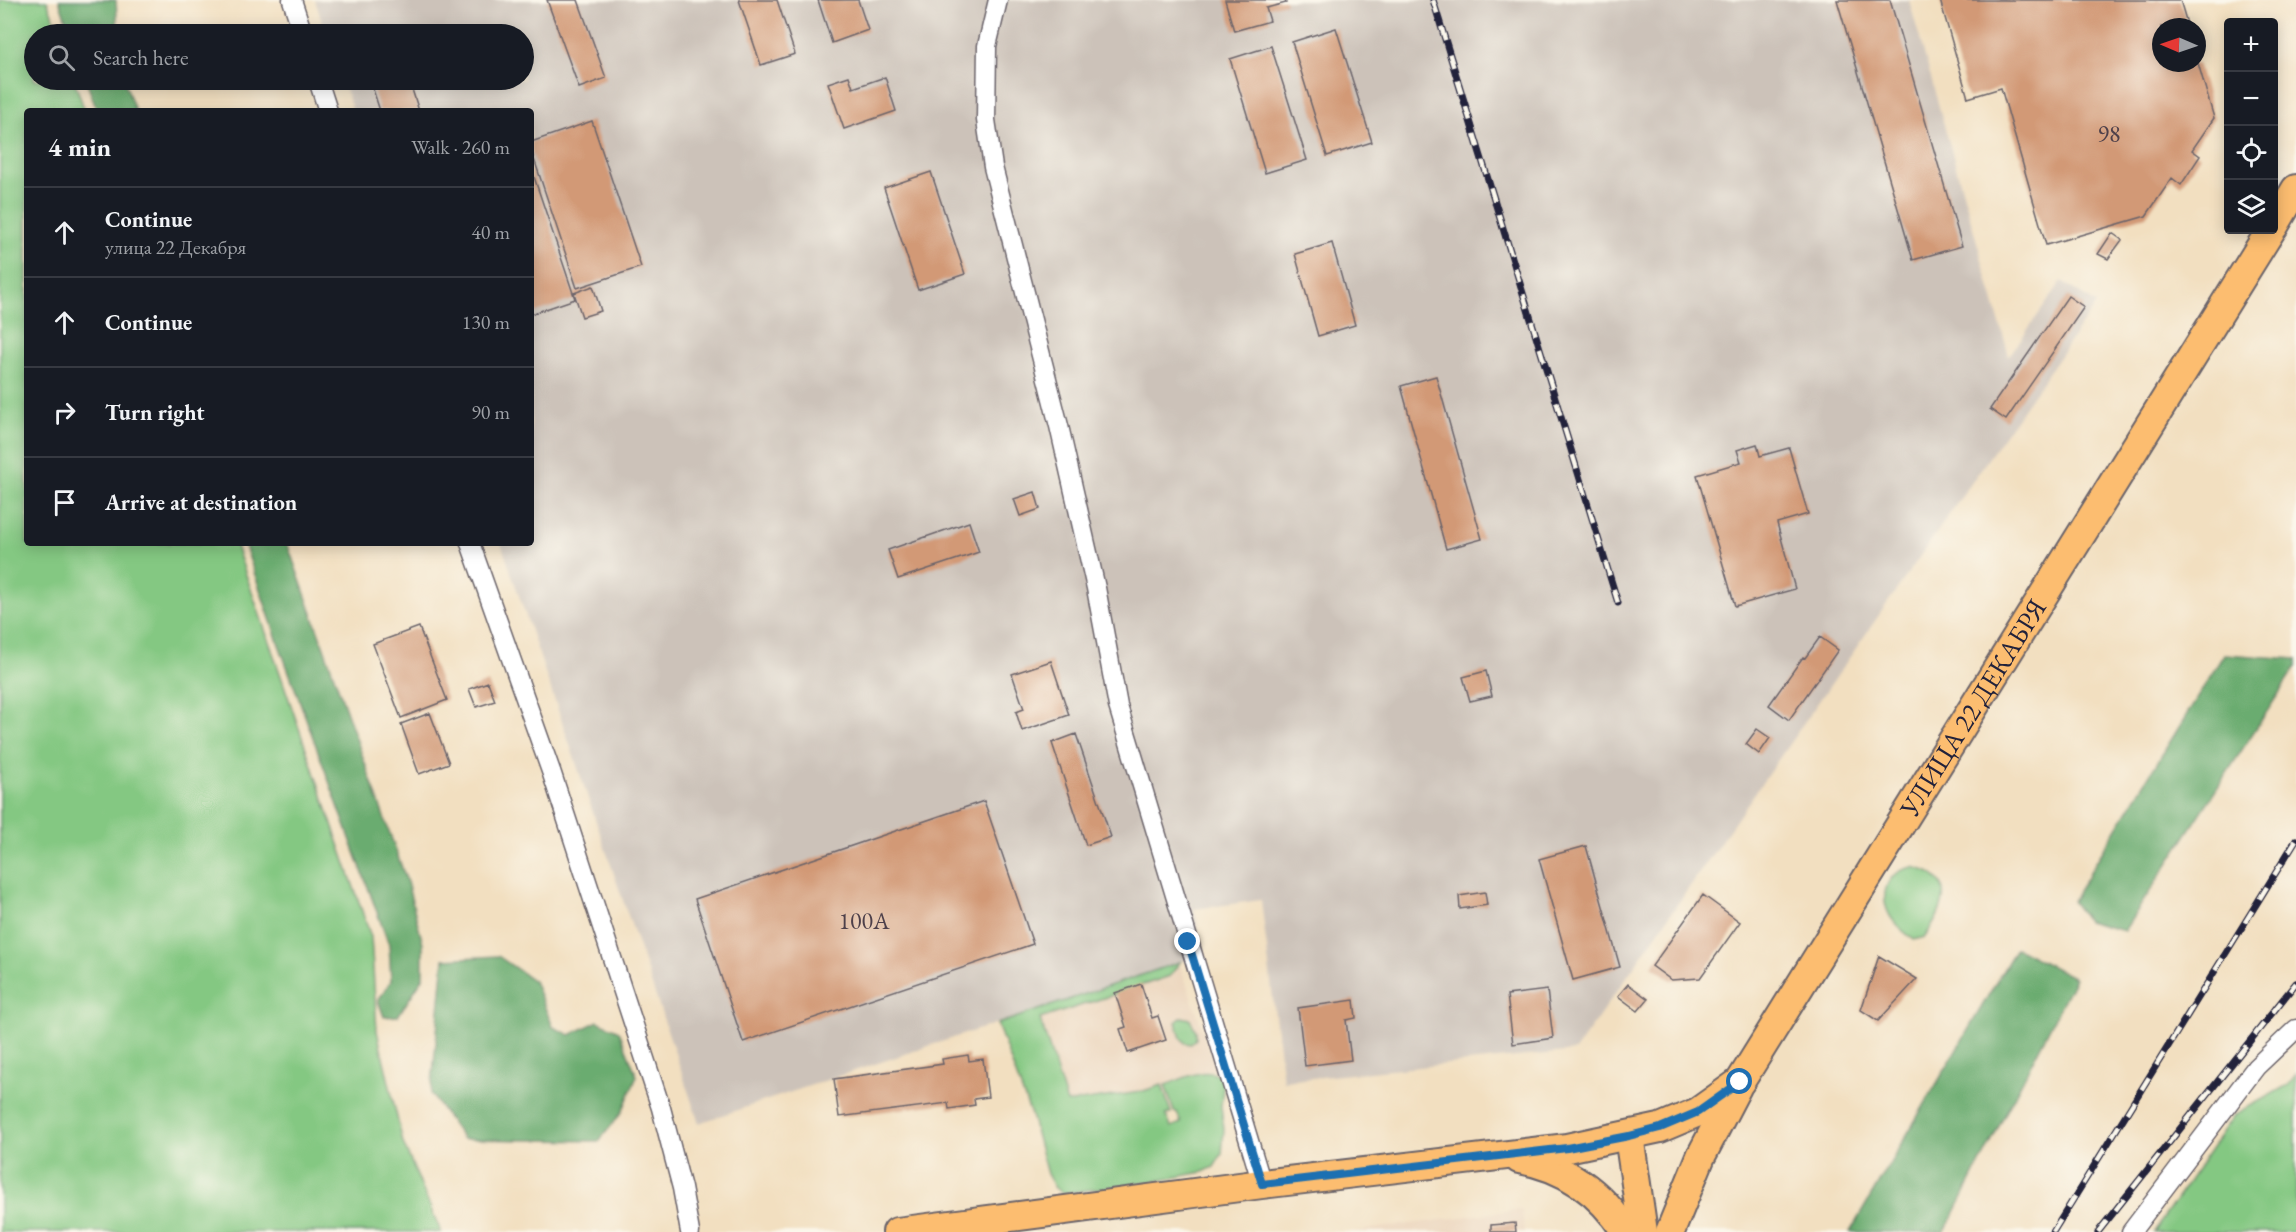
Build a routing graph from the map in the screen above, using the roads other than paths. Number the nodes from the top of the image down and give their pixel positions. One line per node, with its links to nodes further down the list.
1 (292, 0): 3 (street)
2 (998, 0): 14 (street)
3 (300, 24)
4 (321, 90): 5 (street)
5 (327, 108)
6 (2296, 189): 7 (main road)
7 (2278, 219)
8 (2269, 234): 11 (main road, УЛИЦА 22 ДЕКАБРЯ)
9 (471, 546): 15 (street)
10 (2296, 1029): 20 (street)
11 (1740, 1082): 12 (main road, УЛИЦА 22 ДЕКАБРЯ); 19 (main road)
12 (1629, 1136): 13 (main road, УЛИЦА 22 ДЕКАБРЯ); 18 (main road)
13 (1499, 1156): 14 (main road, УЛИЦА 22 ДЕКАБРЯ); 17 (main road)
14 (1262, 1184): 16 (main road, УЛИЦА 22 ДЕКАБРЯ)
15 (690, 1232)
16 (897, 1232)
17 (1626, 1232)
18 (1643, 1232)
19 (1670, 1232)
20 (2131, 1232)

